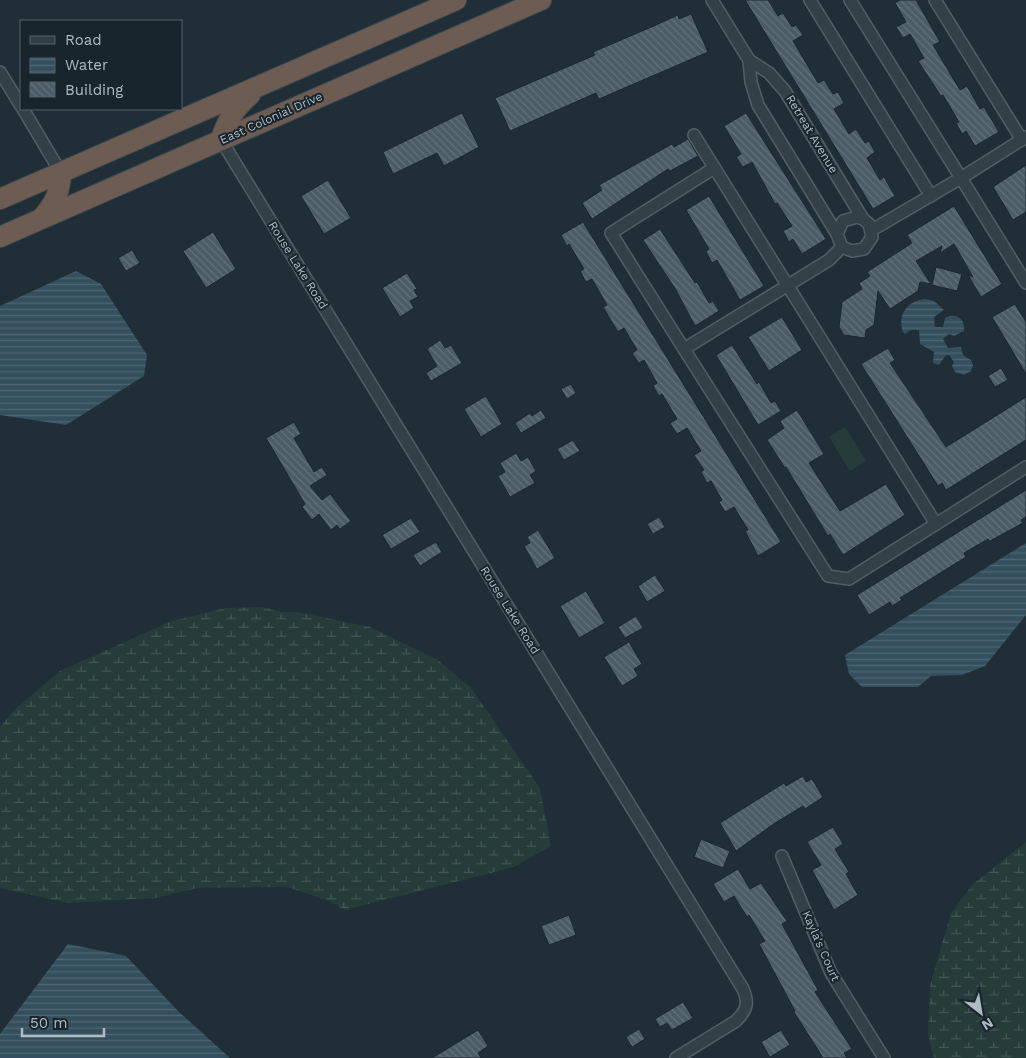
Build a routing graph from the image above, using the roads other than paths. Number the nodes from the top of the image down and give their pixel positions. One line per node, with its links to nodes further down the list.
1 (456, 0): 9 (highway)
2 (541, 0): 14 (highway, East Colonial Drive)
3 (712, 0): 7 (street, Retreat Avenue)
4 (810, 0): 18 (street)
5 (850, 0): 17 (street)
6 (935, 0): 13 (street)
7 (749, 60): 21 (street, Retreat Avenue); 23 (street, Retreat Avenue)
8 (0, 72): 10 (street)
9 (258, 87): 14 (highway); 16 (highway)
10 (20, 104)
11 (24, 110): 16 (street)
12 (694, 135): 15 (street)
13 (1024, 138): 17 (street)
14 (221, 140): 20 (highway, East Colonial Drive); 32 (street, Rouse Lake Road)
15 (714, 168): 27 (street); 28 (street)
16 (62, 173): 19 (highway); 20 (highway)
17 (961, 178): 18 (street); 26 (street)
18 (931, 196): 22 (street)
19 (0, 200)
20 (40, 219): 24 (highway, East Colonial Drive)
21 (864, 219): 22 (street); 23 (street)
22 (872, 230): 25 (street)
23 (837, 234): 25 (street)
24 (0, 237)
25 (842, 247): 27 (street)
26 (1026, 283)
27 (786, 284): 28 (street); 30 (street)
28 (684, 349): 30 (street)
29 (1026, 467): 30 (street)
30 (936, 524)
31 (782, 856): 33 (street, Kayla's Court)
32 (676, 1058)
33 (884, 1058)

